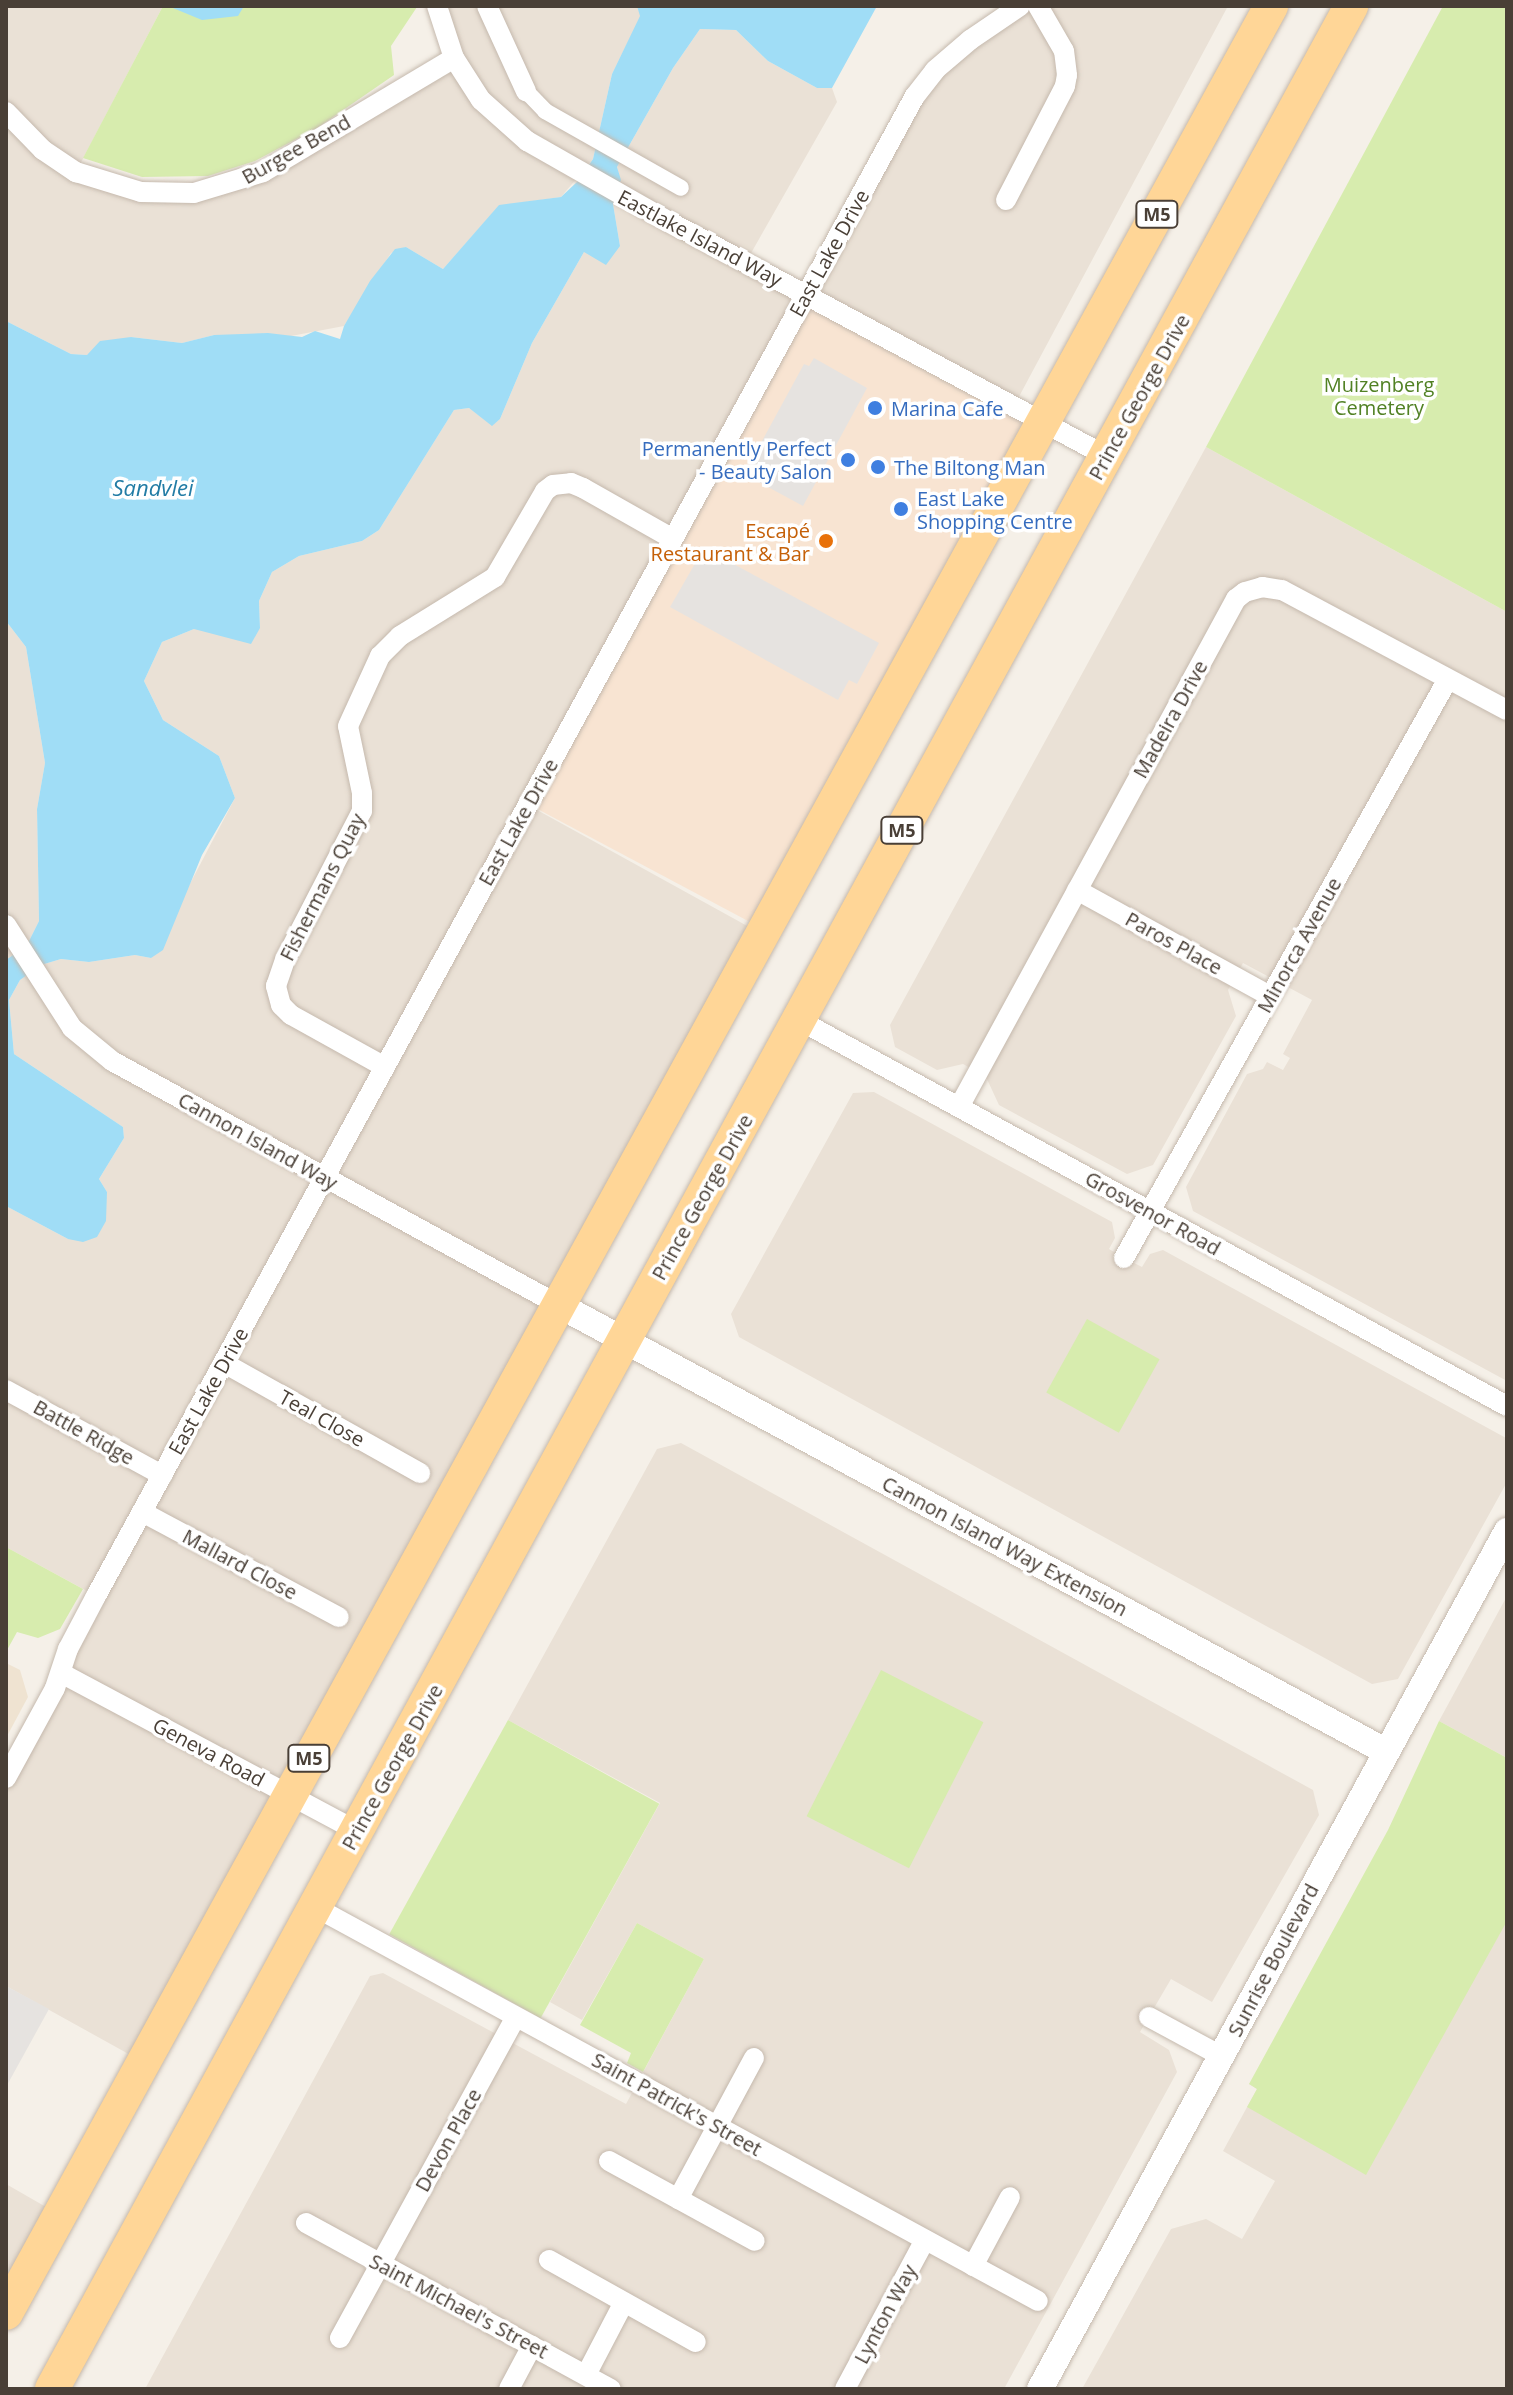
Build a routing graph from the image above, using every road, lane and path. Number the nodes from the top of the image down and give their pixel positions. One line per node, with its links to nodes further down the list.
1 (439, 6): 7 (street, Eastlake Island Way)
2 (487, 6): 8 (street)
3 (1020, 6): 12 (street, East Lake Drive)
4 (1038, 6): 11 (street)
5 (1271, 6): 13 (main road, M5)
6 (1351, 6): 14 (main road, Prince George Drive / M5)
7 (454, 58): 9 (street, Burgee Bend); 12 (street, Eastlake Island Way)
8 (526, 91): 10 (street)
9 (6, 112)
10 (681, 188)
11 (1006, 200)
12 (806, 295): 13 (street, Eastlake Island Way); 15 (street, East Lake Drive)
13 (1043, 422): 14 (street, Eastlake Island Way); 27 (main road, M5)
14 (1106, 456): 21 (main road, Prince George Drive / M5)
15 (673, 539): 22 (street, East Lake Drive); 22 (street, Fishermans Quay)
16 (1448, 679): 17 (street, Madeira Drive); 18 (street, Madeira Drive); 20 (street, Minorca Avenue)
17 (1507, 710)
18 (1077, 890): 20 (street, Paros Place); 23 (street, Madeira Drive)
19 (8, 928): 24 (street, Cannon Island Way)
20 (1270, 996): 25 (street, Minorca Avenue)
21 (799, 1020): 23 (street, Grosvenor Road); 28 (main road, Prince George Drive / M5)
22 (385, 1067): 24 (street, East Lake Drive)
23 (959, 1107): 25 (street, Grosvenor Road)
24 (325, 1178): 27 (street, Cannon Island Way); 29 (street, East Lake Drive)
25 (1150, 1211): 26 (street, Minorca Avenue); 31 (street, Grosvenor Road)
26 (1124, 1258)
27 (557, 1304): 28 (street, Cannon Island Way Extension); 40 (main road, M5)
28 (625, 1340): 38 (street, Cannon Island Way Extension); 41 (main road, Prince George Drive / M5)
29 (224, 1363): 32 (street, Teal Close); 33 (street, East Lake Drive)
30 (6, 1390): 33 (street, Battle Ridge)
31 (1507, 1406)
32 (420, 1473)
33 (162, 1475): 34 (street, East Lake Drive)
34 (142, 1512): 36 (street, Mallard Close); 37 (street, East Lake Drive)
35 (1507, 1531): 38 (street, Sunrise Boulevard)
36 (339, 1617)
37 (61, 1673): 39 (street, East Lake Drive); 40 (street, Geneva Road)
38 (1385, 1751): 45 (street, Sunrise Boulevard)
39 (6, 1778)
40 (289, 1795): 41 (street, Geneva Road); 59 (main road, M5)
41 (357, 1831): 42 (main road, Prince George Drive / M5)
42 (315, 1907): 43 (street, Saint Patrick's Street); 64 (main road, Prince George Drive / M5)
43 (516, 2017): 47 (street, Saint Patrick's Street); 55 (street, Devon Place)
44 (1149, 2017): 45 (street)
45 (1221, 2056): 68 (street, Sunrise Boulevard)
46 (754, 2058): 47 (street)
47 (717, 2126): 50 (street); 52 (street, Saint Patrick's Street)
48 (609, 2161): 50 (street)
49 (1010, 2197): 56 (street)
50 (678, 2199): 53 (street)
51 (306, 2223): 55 (street, Saint Michael's Street)
52 (925, 2240): 56 (street, Saint Patrick's Street); 67 (street, Lynton Way)
53 (755, 2241)
54 (549, 2260): 58 (street)
55 (380, 2264): 60 (street, Devon Place); 62 (street, Saint Michael's Street)
56 (973, 2266): 57 (street, Saint Patrick's Street)
57 (1038, 2301)
58 (624, 2302): 61 (street); 63 (street)
59 (6, 2313)
60 (340, 2338)
61 (696, 2342)
62 (532, 2346): 63 (street, Saint Michael's Street); 65 (street)
63 (586, 2375): 66 (street, Saint Michael's Street)
64 (52, 2389)
65 (509, 2389)
66 (611, 2389)
67 (845, 2389)
68 (1040, 2389)

